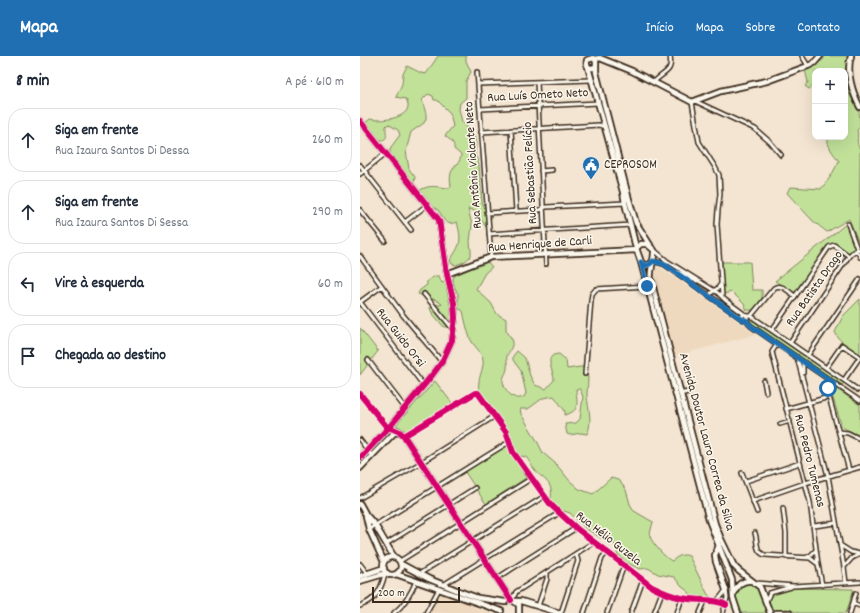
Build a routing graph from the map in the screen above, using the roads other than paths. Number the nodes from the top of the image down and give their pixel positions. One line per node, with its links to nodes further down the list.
1 (584, 56): 8 (street)
2 (670, 56): 14 (street)
3 (802, 56): 10 (street)
4 (820, 56): 10 (street)
5 (851, 56): 18 (street)
6 (593, 58): 7 (street); 8 (street); 9 (street)
7 (608, 61): 9 (street); 14 (street)
8 (587, 64): 9 (street); 12 (street)
9 (596, 65): 46 (street)
10 (808, 66): 16 (street)
11 (477, 72): 15 (street, Rua Antônio Violante Neto)
12 (591, 80): 13 (street); 17 (street)
13 (537, 82): 15 (street); 19 (street, Rua Sebastião Felício)
14 (654, 82): 16 (street)
15 (478, 84): 20 (street, Rua Antônio Violante Neto)
16 (694, 101): 27 (street); 62 (street)
17 (598, 103): 19 (street, Rua Luís Ometo Neto); 22 (street)
18 (859, 104)
19 (538, 106): 20 (street, Rua Luís Ometo Neto); 23 (street, Rua Sebastião Felício)
20 (480, 109): 25 (street, Rua Antônio Violante Neto)
21 (360, 121): 26 (street)
22 (605, 127): 23 (street); 33 (street)
23 (539, 129): 24 (street); 31 (street, Rua Sebastião Felício)
24 (511, 130): 25 (street); 37 (street)
25 (481, 132): 38 (street, Rua Antônio Violante Neto)
26 (386, 153): 29 (street); 34 (street)
27 (782, 155)
28 (360, 165): 29 (street)
29 (364, 170): 32 (street); 39 (street)
30 (552, 170): 31 (street)
31 (541, 171): 35 (street, Rua Sebastião Felício)
32 (360, 174)
33 (625, 203): 35 (street); 41 (street)
34 (427, 204): 39 (street); 59 (street)
35 (543, 208): 37 (street); 43 (street, Rua Sebastião Felício)
36 (360, 210): 45 (street)
37 (516, 211): 38 (street)
38 (487, 213): 44 (street, Rua Antônio Violante Neto)
39 (405, 222): 42 (street)
40 (848, 224): 49 (street)
41 (630, 225): 43 (street); 47 (street)
42 (411, 230)
43 (544, 232): 44 (street); 50 (street, Rua Sebastião Felício)
44 (489, 234): 53 (street, Rua Antônio Violante Neto)
45 (385, 241)
46 (650, 245): 47 (street); 48 (street)
47 (636, 249): 50 (street, Rua Henrique de Carli); 55 (street)
48 (654, 250): 56 (street); 61 (street)
49 (859, 250): 52 (street, Rua Batista Drago); 54 (street)
50 (545, 255): 53 (street, Rua Henrique de Carli); 57 (street, Rua Sebastião Felício)
51 (360, 256): 63 (street)
52 (849, 256): 69 (street); 75 (street, Rua Batista Drago)
53 (491, 257): 59 (street, Rua Henrique de Carli)
54 (860, 257)
55 (641, 262): 56 (street); 64 (street)
56 (652, 262): 58 (street); 170 (street, Avenida Doutor Lauro Correa da Silva)
57 (546, 264)
58 (675, 272): 61 (street); 67 (street)
59 (447, 274): 73 (street)
60 (860, 279): 77 (street)
61 (698, 281): 65 (street)
62 (721, 284): 65 (street); 68 (street)
63 (382, 286): 70 (street); 81 (street)
64 (647, 286): 84 (street); 143 (street)
65 (713, 291): 67 (street); 68 (street)
66 (424, 294): 73 (street)
67 (710, 296): 72 (street)
68 (722, 296): 72 (street)
69 (795, 296): 71 (street); 74 (street)
70 (360, 302): 89 (street, Rua Guido Orsi)
71 (752, 316): 72 (street); 74 (street)
72 (745, 317): 76 (street)
73 (454, 330): 81 (street)
74 (772, 330): 75 (street)
75 (790, 343): 77 (street)
76 (777, 344): 79 (street); 97 (street, Rua Pedro Tumenas)
77 (808, 355): 83 (street)
78 (860, 357): 83 (street); 86 (street)
79 (797, 358): 82 (street); 85 (street)
80 (368, 360): 96 (street)
81 (442, 362): 89 (street)
82 (803, 362): 85 (street); 88 (street)
83 (826, 368): 86 (street)
84 (585, 374)
85 (803, 377): 95 (street)
86 (844, 380): 90 (street)
87 (764, 381): 91 (street)
88 (834, 383): 93 (street); 94 (street)
89 (424, 386): 96 (street)
90 (860, 390)
91 (766, 392)
92 (360, 394): 101 (street)
93 (829, 397): 95 (street); 103 (street)
94 (860, 401)
95 (808, 403): 97 (street); 118 (street)
96 (405, 408): 101 (street)
97 (786, 409): 99 (street, Rua Pedro Tumenas)
98 (495, 416): 104 (street, Rua Hélio Guzela); 108 (street, Rua Hélio Guzela); 112 (street)
99 (790, 420): 100 (street); 113 (street, Rua Pedro Tumenas)
100 (780, 424)
101 (390, 427): 102 (street); 107 (street); 109 (street)
102 (400, 432): 104 (street); 107 (street)
103 (839, 432): 105 (street); 116 (street)
104 (404, 436): 112 (street)
105 (860, 439)
106 (360, 440): 109 (street)
107 (387, 440): 110 (street)
108 (509, 442): 119 (street, Rua Hélio Guzela); 122 (street)
109 (368, 450): 110 (street); 111 (street)
110 (372, 456): 115 (street)
111 (360, 458)
112 (422, 462): 122 (street); 125 (street)
113 (800, 463): 120 (street); 121 (street, Rua Pedro Tumenas)
114 (860, 467): 116 (street)
115 (360, 468)
116 (849, 470): 118 (street)
117 (742, 473): 120 (street)
118 (828, 476): 121 (street); 134 (street)
119 (532, 478): 124 (street, Rua Hélio Guzela); 133 (street)
120 (746, 482): 126 (street)
121 (805, 483): 126 (street); 136 (street, Rua Pedro Tumenas)
122 (437, 486): 128 (street); 135 (street)
123 (475, 488): 128 (street)
124 (545, 496): 131 (street, Rua Hélio Guzela); 140 (street)
125 (360, 498)
126 (753, 501): 130 (street)
127 (360, 505): 132 (street)
128 (449, 505): 133 (street); 142 (street)
129 (784, 508): 150 (street)
130 (757, 512)
131 (559, 513): 137 (street, Rua Hélio Guzela); 152 (street)
132 (366, 515): 135 (street); 138 (street)
133 (461, 523): 140 (street); 154 (street)
134 (836, 523): 136 (street); 144 (street)
135 (375, 525): 138 (street); 142 (street)
136 (814, 526): 145 (street, Rua Pedro Tumenas)
137 (576, 528): 141 (street, Rua Hélio Guzela); 166 (street)
138 (369, 529): 153 (street)
139 (755, 533): 150 (street)
140 (473, 542): 152 (street); 164 (street)
141 (594, 542): 146 (street, Rua Hélio Guzela); 147 (street)
142 (386, 544): 149 (street)
143 (719, 545): 178 (street); 182 (street)
144 (840, 545): 148 (street); 158 (street)
145 (816, 550): 151 (street); 156 (street, Rua Pedro Tumenas)
146 (607, 552): 157 (street, Rua Hélio Guzela); 198 (street)
147 (576, 554): 162 (street); 197 (street)
148 (859, 555): 158 (street)
149 (394, 557): 153 (street); 154 (street)
150 (786, 557): 151 (street)
151 (805, 557): 156 (street)
152 (484, 560): 166 (street); 173 (street)
153 (384, 562): 159 (street)
154 (401, 563): 163 (street); 164 (street)
155 (360, 564): 160 (street)
156 (818, 564): 175 (street, Rua Pedro Tumenas)
157 (624, 566): 167 (street, Rua Hélio Guzela); 199 (street)
158 (844, 567): 172 (street)
159 (384, 568): 160 (street); 161 (street)
160 (367, 573): 165 (street)
161 (386, 573): 163 (street); 169 (street); 190 (street)
162 (547, 573): 185 (street); 191 (street)
163 (396, 574): 168 (street)
164 (419, 574): 173 (street)
165 (360, 576)
166 (496, 579): 185 (street)
167 (643, 580): 180 (street, Rua Hélio Guzela); 200 (street)
168 (416, 581): 177 (street); 194 (street)
169 (360, 582)
170 (755, 582): 174 (street); 182 (street); 184 (street, Avenida Doutor Lauro Correa da Silva)
171 (860, 582): 172 (street)
172 (846, 583): 175 (street)
173 (443, 585): 185 (street)
174 (775, 585): 176 (street); 179 (street)
175 (822, 585): 176 (street)
176 (794, 586): 179 (street)
177 (439, 589): 193 (street); 195 (street)
178 (726, 590): 187 (street); 189 (street)
179 (774, 591): 184 (street)
180 (662, 592): 183 (street, Rua Hélio Guzela); 201 (street)
181 (856, 593): 188 (street)
182 (733, 595): 205 (street)
183 (682, 598): 186 (street, Rua Hélio Guzela); 202 (street)
184 (766, 600): 206 (street, Avenida Doutor Lauro Correa da Silva)
185 (510, 601): 191 (street); 193 (street); 196 (street)
186 (704, 601): 187 (street, Rua Hélio Guzela); 203 (street)
187 (715, 601): 189 (street, Rua Hélio Guzela)
188 (853, 603): 192 (street); 208 (street)
189 (726, 605): 204 (street)
190 (360, 606)
191 (538, 606): 197 (street)
192 (860, 606)
193 (501, 612)
194 (394, 613)
195 (426, 613)
196 (519, 613)
197 (560, 613)
198 (584, 613)
199 (607, 613)
200 (631, 613)
201 (654, 613)
202 (677, 613)
203 (700, 613)
204 (723, 613)
205 (738, 613)
206 (773, 613): 207 (street)
207 (789, 613)
208 (850, 613)

